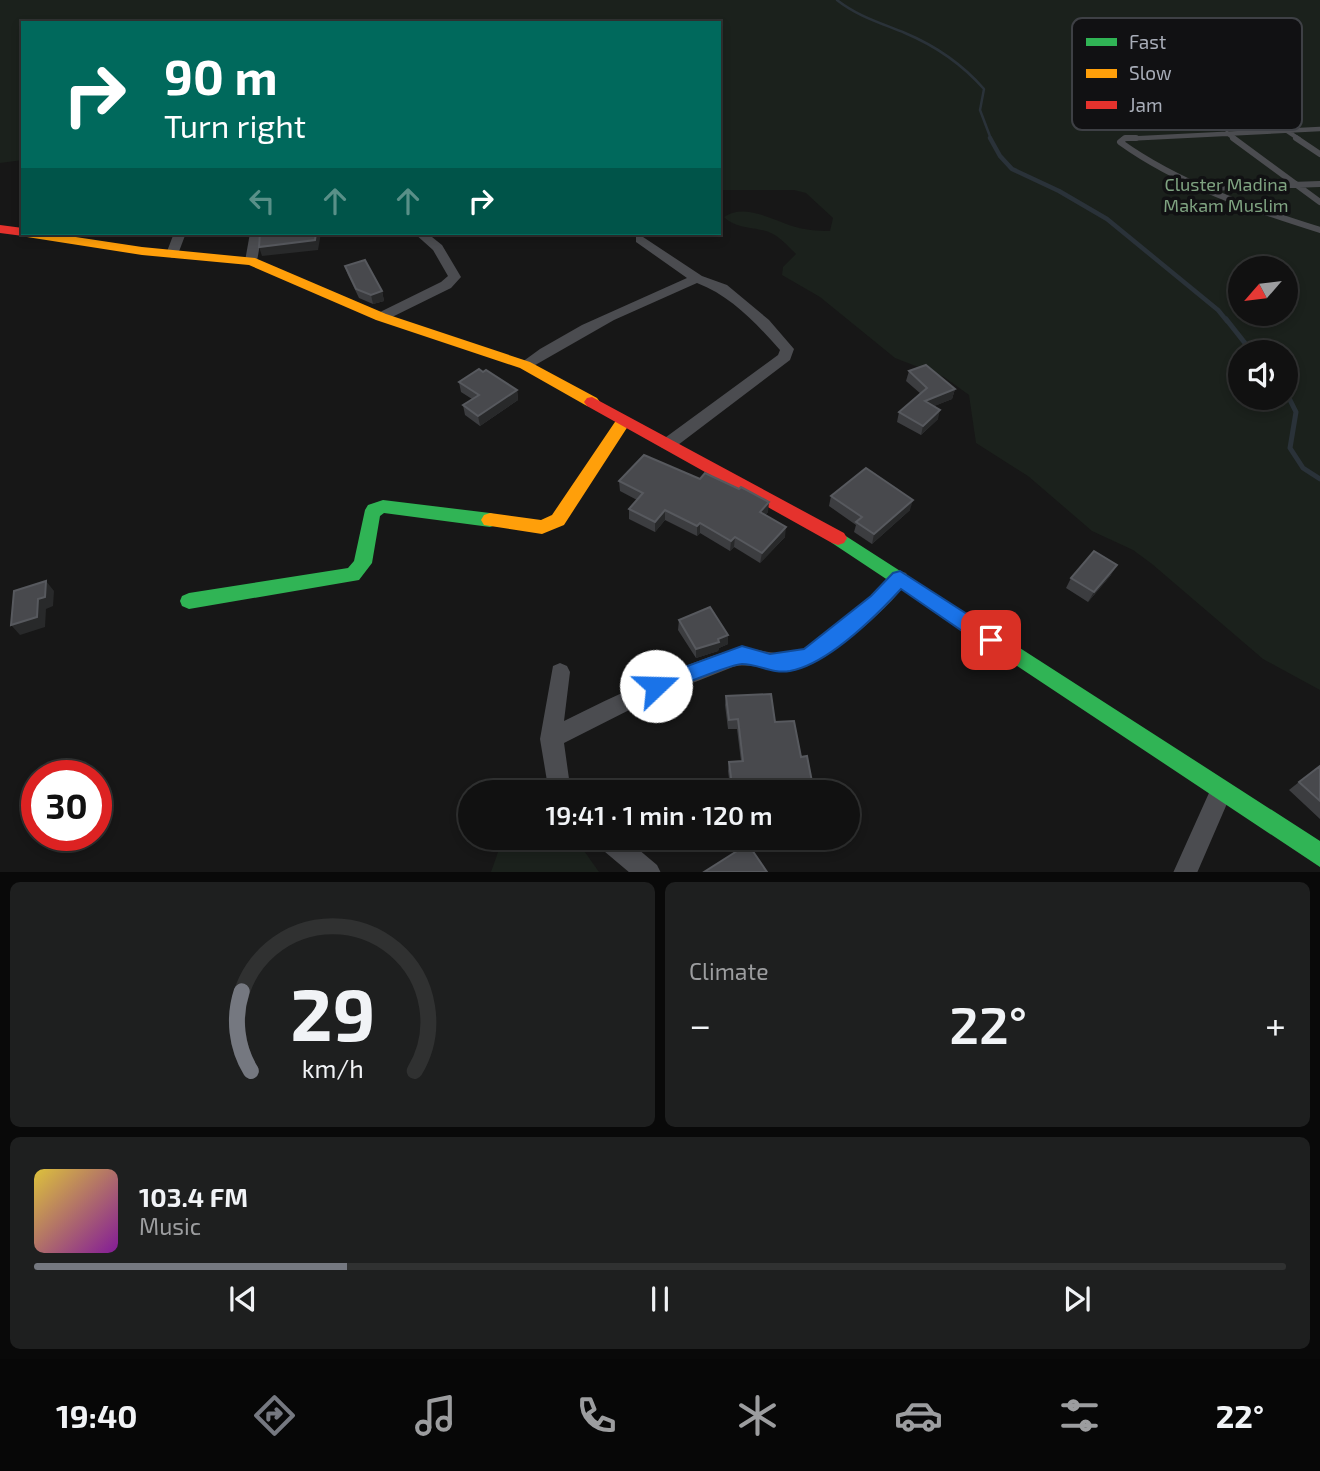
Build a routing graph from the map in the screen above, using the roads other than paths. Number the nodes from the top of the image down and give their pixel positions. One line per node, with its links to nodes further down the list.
1 (1320, 129): 2 (lane)
2 (1287, 131): 3 (lane); 4 (lane)
3 (1227, 133): 5 (lane); 7 (lane)
4 (1320, 154)
5 (1296, 184): 6 (lane); 7 (lane); 8 (lane)
6 (1320, 184)
7 (1205, 188): 10 (lane)
8 (1320, 202)
9 (0, 229): 11 (main road)
10 (1320, 230)
11 (21, 232)
12 (45, 235): 17 (main road)
13 (179, 235): 17 (street)
14 (256, 235): 18 (street)
15 (423, 235): 20 (street)
16 (640, 239): 19 (street)
17 (172, 254): 18 (main road)
18 (251, 261): 20 (main road)
19 (697, 279): 21 (street); 23 (street)
20 (381, 317): 21 (main road)
21 (525, 365): 22 (main road)
22 (624, 420): 23 (main road); 25 (main road)
23 (668, 444): 24 (main road)
24 (900, 579): 27 (street); 29 (main road)
25 (189, 601)
26 (560, 672): 27 (street)
27 (551, 739): 28 (street)
28 (556, 780)
29 (1221, 792): 31 (main road); 33 (street)
30 (621, 850): 32 (street)
31 (1320, 855)
32 (648, 872)
33 (1185, 872)

